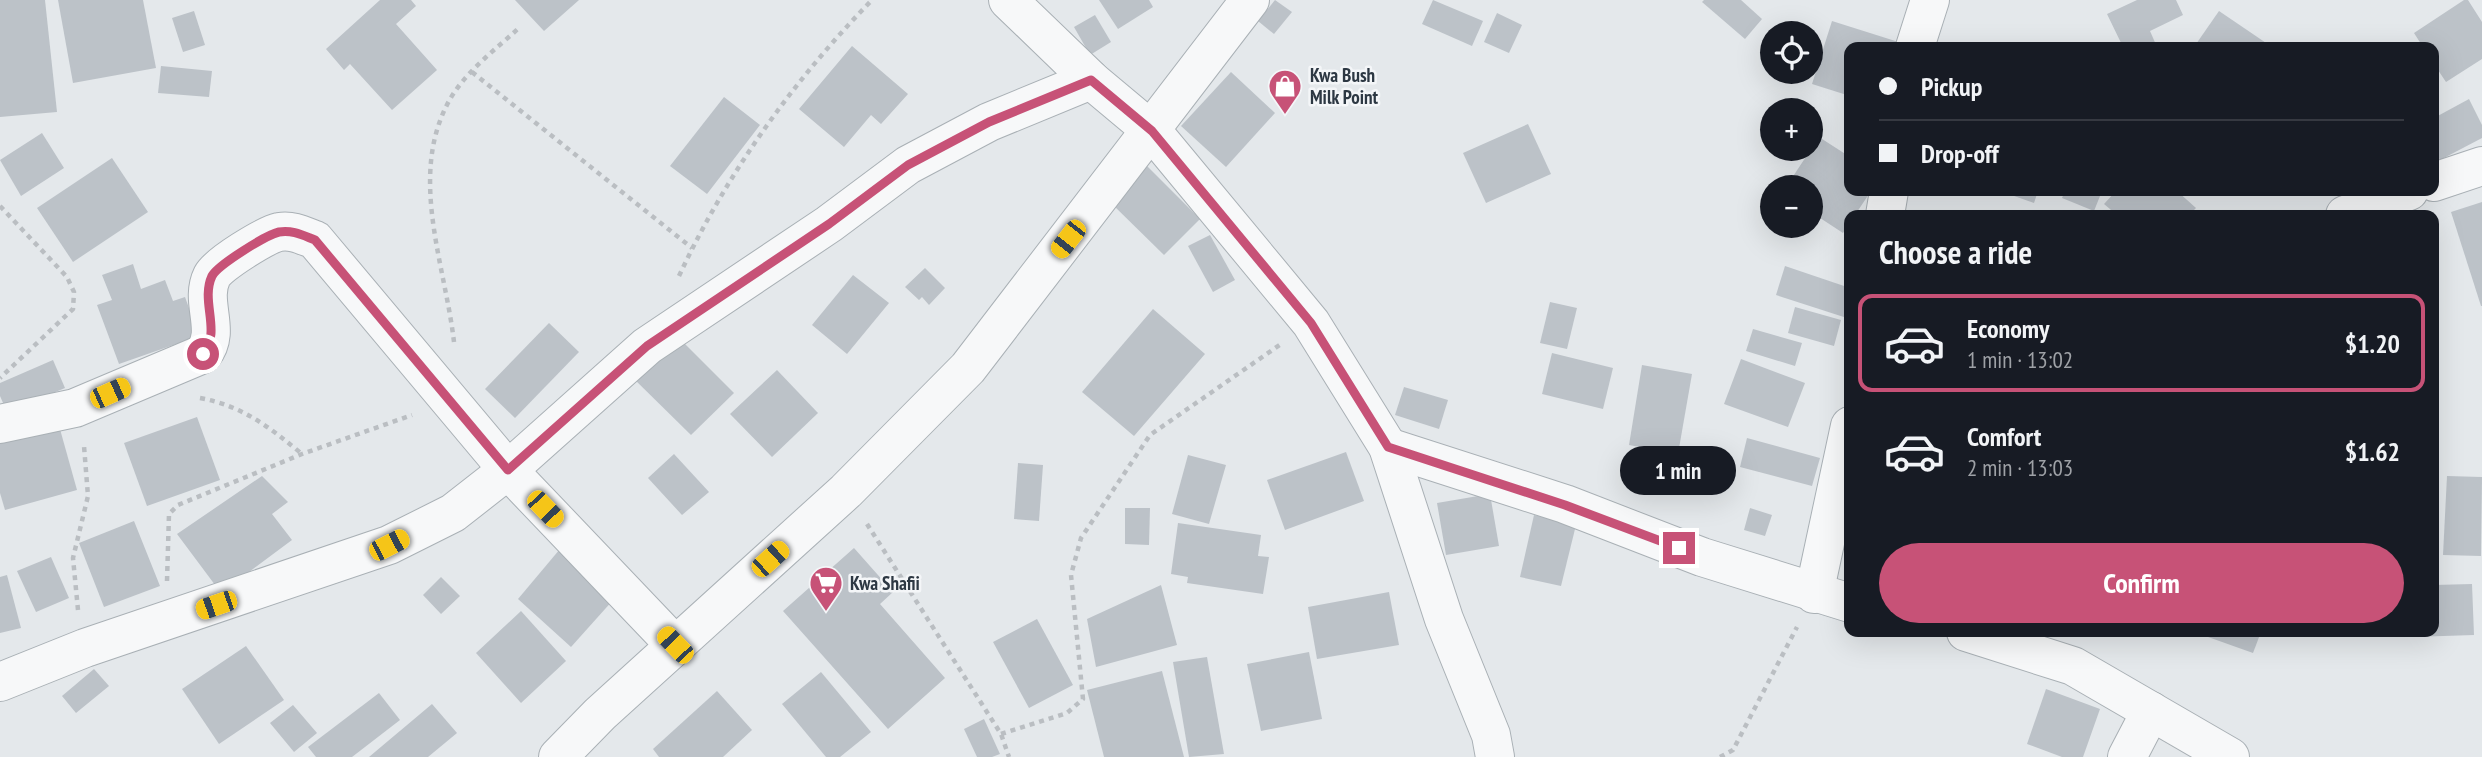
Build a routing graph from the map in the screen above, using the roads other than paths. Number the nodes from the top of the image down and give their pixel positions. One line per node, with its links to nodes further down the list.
1 (1008, 0): 5 (street)
2 (1250, 0): 6 (street)
3 (1930, 0): 4 (street)
4 (1917, 42)
5 (1091, 80): 6 (street); 13 (street)
6 (1152, 131): 12 (street); 17 (street)
7 (2482, 166): 8 (street)
8 (2439, 181)
9 (2396, 196): 10 (street)
10 (2358, 210)
11 (0, 424): 13 (street)
12 (1388, 447): 15 (street); 21 (street)
13 (508, 470): 17 (street); 18 (street)
14 (1844, 483): 15 (street)
15 (1832, 598)
16 (1982, 637): 19 (street)
17 (675, 645): 20 (street)
18 (0, 682)
19 (2151, 711): 22 (street); 23 (street)
20 (558, 757)
21 (1495, 757)
22 (2127, 757)
23 (2230, 757)

